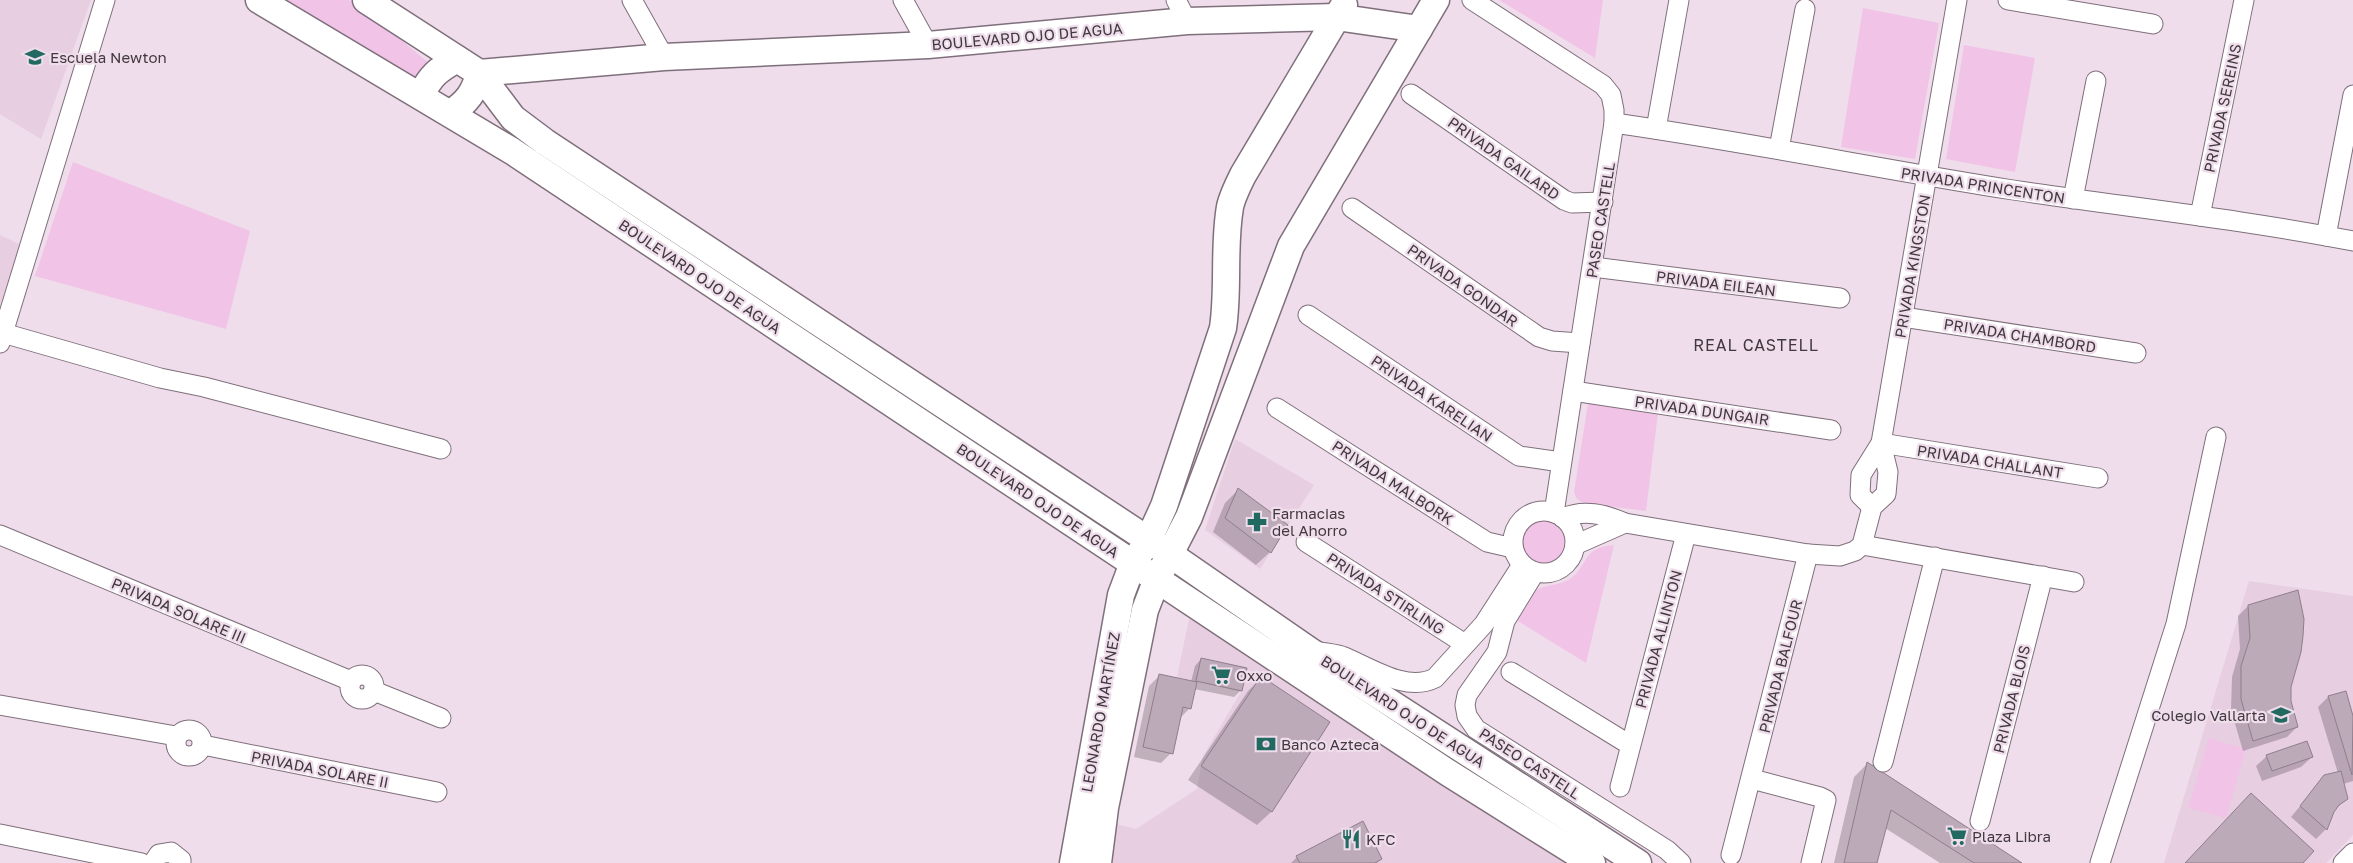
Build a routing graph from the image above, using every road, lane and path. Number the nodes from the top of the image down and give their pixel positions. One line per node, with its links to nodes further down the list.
1 (105, 0): 40 (street)
2 (259, 0): 23 (main road, BOULEVARD OJO DE AGUA)
3 (366, 0): 19 (main road, BOULEVARD OJO DE AGUA)
4 (632, 0): 18 (street)
5 (903, 0): 17 (street)
6 (1436, 0): 16 (main road)
7 (1472, 0): 26 (street, PASEO CASTELL)
8 (1679, 0): 27 (street)
9 (1957, 0): 29 (street, PRIVADA KINGSTON)
10 (2008, 0): 15 (street)
11 (2244, 0): 33 (street, PRIVADA SEREINS)
12 (1341, 8): 14 (main road, BOULEVARD OJO DE AGUA); 16 (main road, BOULEVARD OJO DE AGUA); 55 (main road, BOULEVARD OJO DE AGUA)
13 (1805, 8): 28 (street)
14 (1181, 10): 17 (main road, BOULEVARD OJO DE AGUA)
15 (2153, 24)
16 (1419, 29): 61 (main road)
17 (928, 46): 18 (main road, BOULEVARD OJO DE AGUA)
18 (664, 57): 20 (main road, BOULEVARD OJO DE AGUA)
19 (458, 59): 20 (main road, BOULEVARD OJO DE AGUA); 23 (main road)
20 (480, 73): 25 (main road); 55 (main road, BOULEVARD OJO DE AGUA)
21 (2096, 81): 30 (street)
22 (1410, 94): 31 (street, PRIVADA GAILARD)
23 (421, 95): 25 (main road, BOULEVARD OJO DE AGUA)
24 (2353, 95): 34 (street)
25 (451, 113): 64 (main road, BOULEVARD OJO DE AGUA)
26 (1614, 123): 27 (street, PRIVADA PRINCENTON); 31 (street, PASEO CASTELL)
27 (1656, 129): 28 (street, PRIVADA PRINCENTON)
28 (1779, 149): 29 (street, PRIVADA PRINCENTON)
29 (1927, 176): 30 (street, PRIVADA PRINCENTON); 39 (street, PRIVADA KINGSTON)
30 (2073, 199): 33 (street, PRIVADA PRINCENTON)
31 (1603, 202): 36 (street, PASEO CASTELL)
32 (1352, 208): 41 (street, PRIVADA GONDAR)
33 (2200, 216): 34 (street, PRIVADA PRINCENTON)
34 (2326, 236): 35 (street, PRIVADA PRINCENTON)
35 (2353, 241)
36 (1593, 267): 37 (street, PRIVADA EILEAN); 41 (street, PASEO CASTELL)
37 (1840, 298)
38 (1308, 315): 49 (street, PRIVADA KARELIAN)
39 (1903, 317): 42 (street, PRIVADA CHAMBORD); 47 (street, PRIVADA KINGSTON)
40 (2, 338): 48 (street)
41 (1580, 343): 43 (street, PASEO CASTELL)
42 (2136, 353)
43 (1573, 391): 45 (street, PRIVADA DUNGAIR); 49 (street, PASEO CASTELL)
44 (1277, 408): 60 (street, PRIVADA MALBORK)
45 (1831, 430)
46 (2216, 437): 92 (street)
47 (1881, 443): 50 (street, PRIVADA CHALLANT); 51 (street, PRIVADA KINGSTON); 51 (street, PRIVADA KINGSTON)
48 (441, 449)
49 (1562, 462): 52 (street, PASEO CASTELL)
50 (2098, 478)
51 (1872, 507): 59 (street, PRIVADA KINGSTON)
52 (1558, 515): 53 (street); 58 (street); 60 (street)
53 (1625, 523): 54 (street); 58 (street)
54 (1686, 534): 62 (street); 74 (street, PRIVADA ALLINTON)
55 (1148, 541): 61 (main road, BOULEVARD OJO DE AGUA); 64 (main road, BOULEVARD OJO DE AGUA)
56 (2, 542): 73 (street, PRIVADA SOLARE III)
57 (1306, 542): 69 (street, PRIVADA STIRLING)
58 (1575, 545): 65 (street)
59 (1862, 545): 62 (street); 63 (street)
60 (1513, 548): 65 (street)
61 (1171, 554): 67 (main road); 70 (main road, BOULEVARD OJO DE AGUA)
62 (1808, 554): 76 (street, PRIVADA BALFOUR)
63 (1935, 557): 66 (street); 75 (street)
64 (1133, 563): 67 (main road, BOULEVARD OJO DE AGUA); 86 (main road, LEONARDO MARTÍNEZ)
65 (1529, 568): 69 (street); 90 (street, PASEO CASTELL)
66 (2042, 576): 68 (street); 79 (street, PRIVADA BLOIS)
67 (1157, 579): 87 (main road, LEONARDO MARTÍNEZ); 88 (main road, BOULEVARD OJO DE AGUA)
68 (2074, 582)
69 (1465, 644): 70 (street)
70 (1310, 651): 89 (main road, BOULEVARD OJO DE AGUA)
71 (1511, 672): 74 (street)
72 (0, 705): 78 (street, PRIVADA SOLARE II)
73 (442, 718)
74 (1630, 745): 77 (street, PRIVADA ALLINTON)
75 (1883, 762)
76 (1752, 779): 82 (street, PRIVADA BALFOUR); 91 (street)
77 (1620, 787)
78 (437, 792)
79 (1980, 821)
80 (0, 834): 83 (street)
81 (2353, 853): 93 (street)
82 (1731, 855)
83 (142, 863)
84 (153, 863): 85 (street)
85 (181, 863)
86 (1074, 863)
87 (1098, 863)
88 (1592, 863)
89 (1638, 863)
90 (1681, 863)
91 (1811, 863)
92 (2100, 863)
93 (2343, 863)

